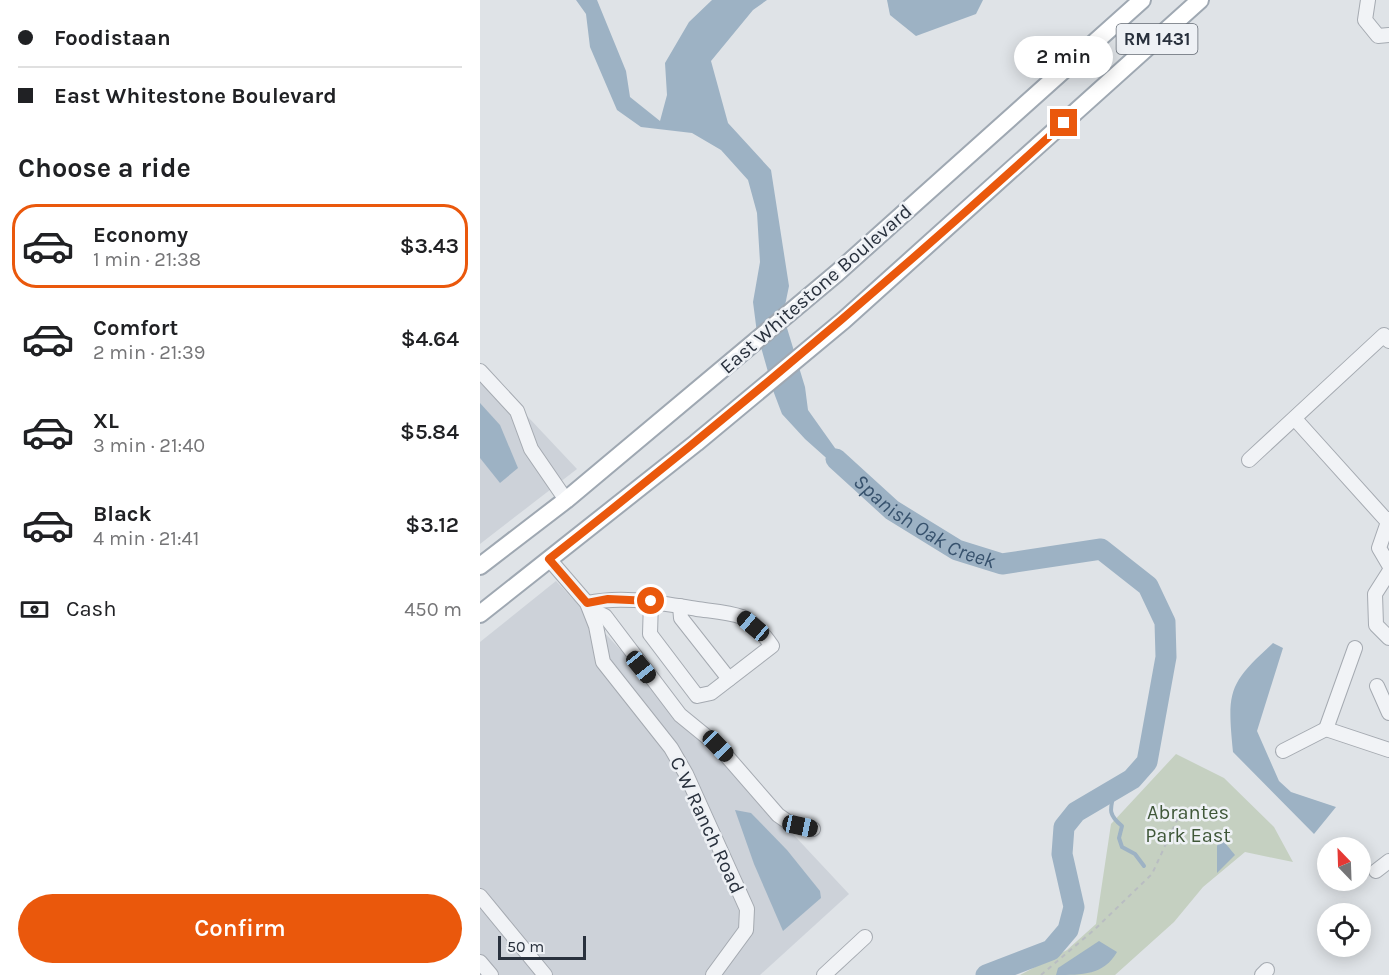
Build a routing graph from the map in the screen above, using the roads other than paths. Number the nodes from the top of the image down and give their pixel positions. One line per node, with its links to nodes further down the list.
1 (1142, 0): 9 (main road, East Whitestone Boulevard / RM 1431)
2 (1200, 0): 11 (main road, East Whitestone Boulevard / RM 1431)
3 (1368, 0): 4 (street)
4 (1389, 34)
5 (1389, 341): 7 (street)
6 (480, 371): 9 (street)
7 (1296, 420): 8 (street); 10 (street)
8 (1249, 460)
9 (566, 500): 13 (main road, East Whitestone Boulevard / RM 1431)
10 (1388, 520): 12 (street)
11 (549, 559): 16 (street, C W Ranch Road); 18 (main road, East Whitestone Boulevard / RM 1431)
12 (1389, 565)
13 (480, 566)
14 (1389, 572): 19 (street)
15 (651, 601): 16 (street); 17 (street); 21 (street)
16 (589, 606): 27 (street); 35 (street, C W Ranch Road)
17 (680, 606): 21 (street); 21 (street)
18 (480, 614)
19 (1389, 638)
20 (1355, 648): 24 (street)
21 (729, 679)
22 (1377, 686): 23 (street)
23 (1389, 713)
24 (1326, 729): 25 (street); 26 (street)
25 (1389, 750)
26 (1283, 751)
27 (813, 829)
28 (1389, 861): 29 (street)
29 (1376, 871)
30 (480, 896): 34 (street)
31 (865, 937): 36 (street)
32 (480, 963): 33 (street)
33 (491, 975)
34 (545, 975)
35 (713, 975)
36 (824, 975)

